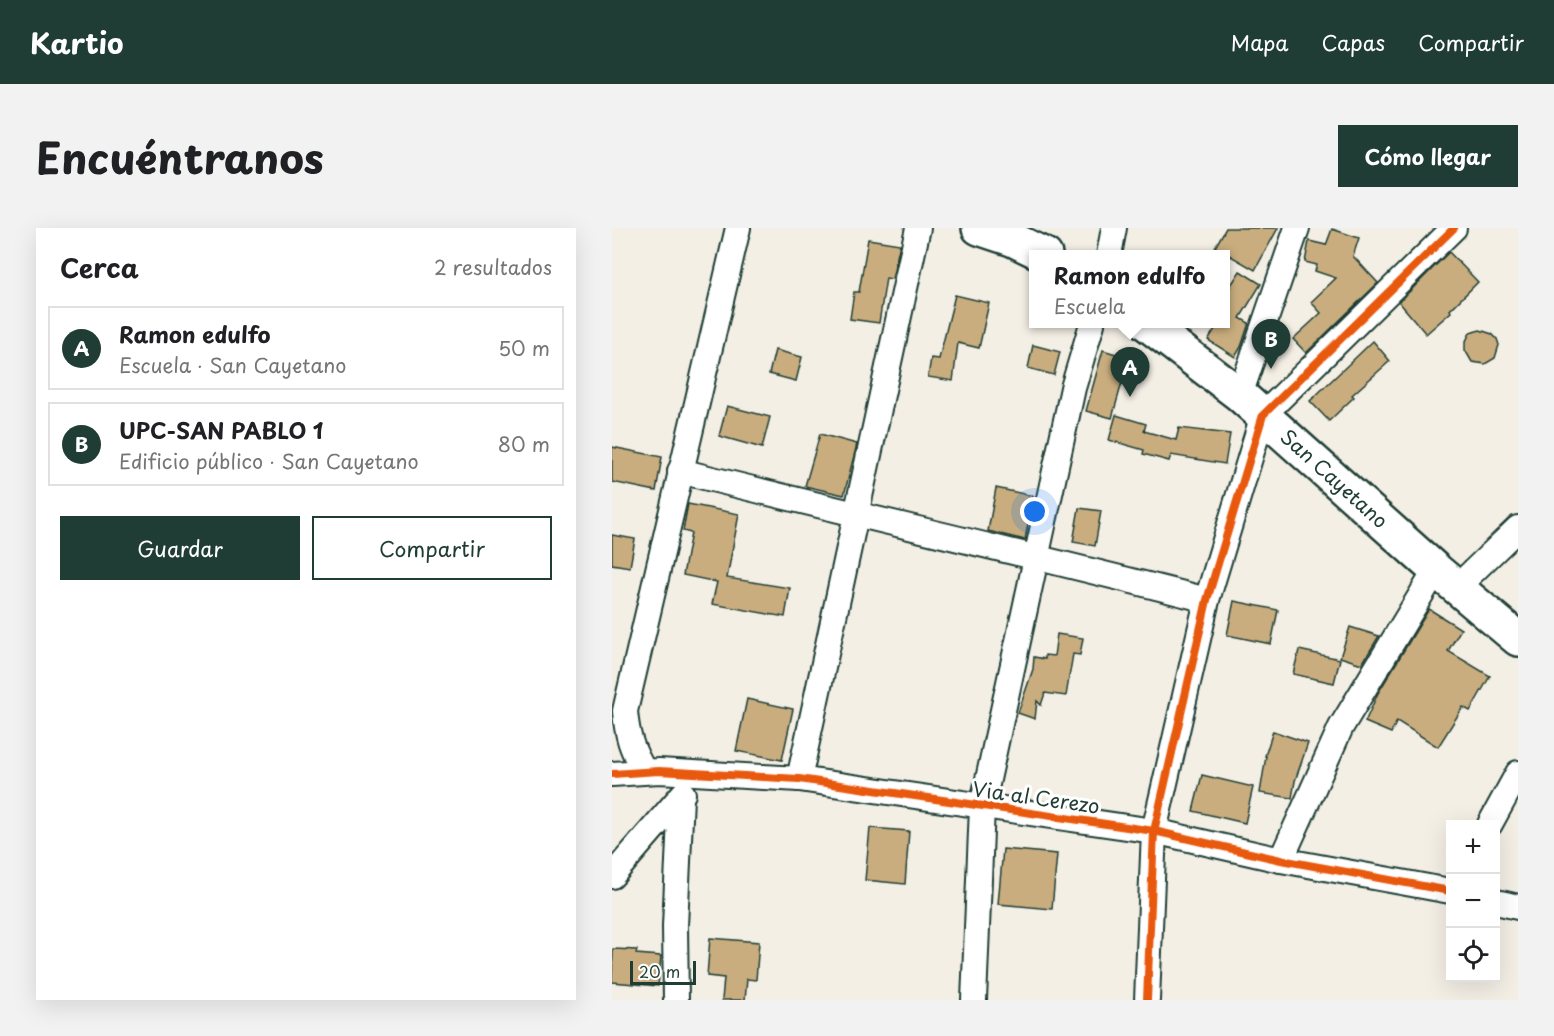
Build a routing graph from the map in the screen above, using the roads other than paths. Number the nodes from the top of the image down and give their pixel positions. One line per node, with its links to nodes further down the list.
1 (738, 228): 12 (street)
2 (918, 228): 13 (street)
3 (979, 228): 7 (main road)
4 (1114, 228): 8 (street)
5 (1297, 228): 11 (street)
6 (1455, 228): 11 (street)
7 (1035, 250)
8 (1110, 250)
9 (1091, 328): 15 (street)
10 (1152, 328): 11 (main road, San Cayetano)
11 (1251, 405): 16 (main road, San Cayetano); 17 (street)
12 (680, 471): 13 (street); 19 (street)
13 (855, 515): 15 (street); 23 (street)
14 (1518, 528): 16 (street)
15 (1036, 556): 17 (street); 25 (street)
16 (1447, 578): 18 (main road, San Cayetano); 28 (street)
17 (1207, 600): 27 (street)
18 (1518, 639)
19 (644, 771): 20 (street, Via al Cerezo); 22 (street, Via al Cerezo)
20 (700, 773): 23 (street, Via al Cerezo); 24 (street)
21 (1518, 773): 26 (street)
22 (612, 774)
23 (799, 779): 25 (street, Via al Cerezo)
24 (681, 797): 29 (street); 33 (street)
25 (982, 807): 27 (street, Via al Cerezo); 34 (street)
26 (1493, 820)
27 (1154, 831): 28 (street, Via al Cerezo); 35 (street)
28 (1281, 860): 30 (street, Via al Cerezo)
29 (612, 876)
30 (1446, 890)
31 (1500, 903): 32 (street)
32 (1518, 907)
33 (676, 1000)
34 (974, 1000)
35 (1147, 1000)

